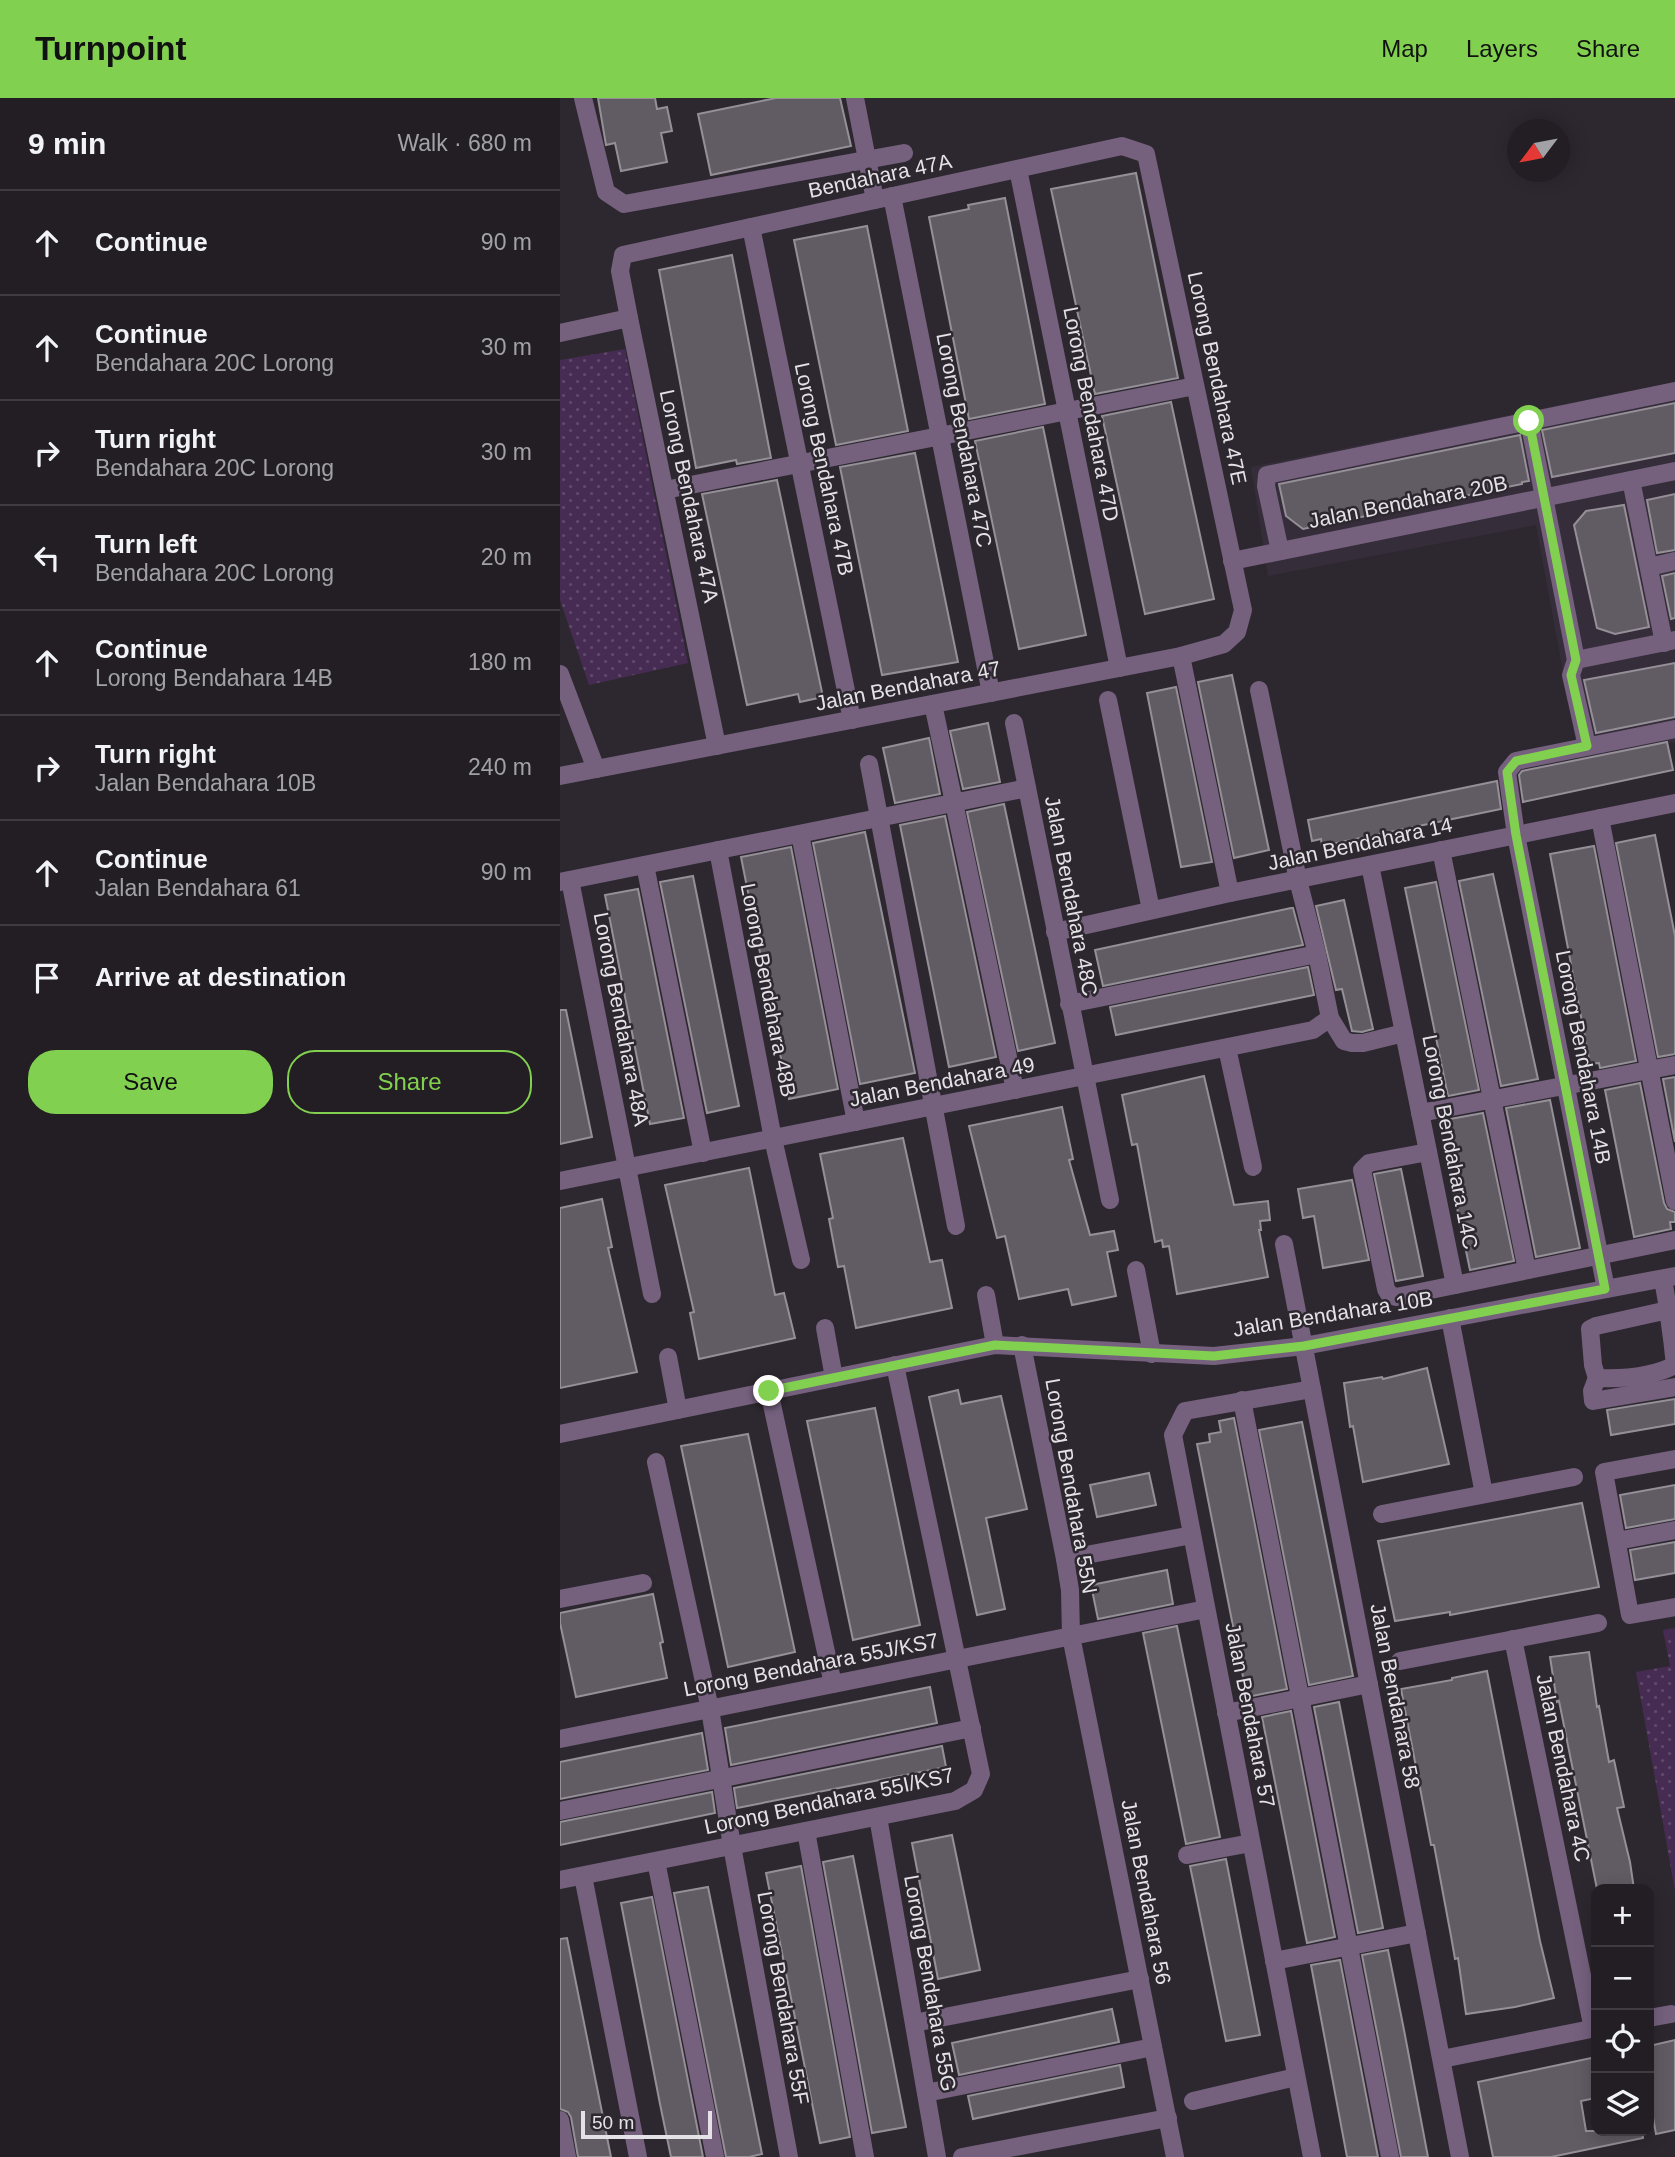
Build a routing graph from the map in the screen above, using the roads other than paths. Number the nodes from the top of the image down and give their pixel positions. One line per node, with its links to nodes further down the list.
1 (583, 98): 5 (street)
2 (855, 98): 5 (street, Lorong Bendahara 47C)
3 (904, 153): 5 (street)
4 (1146, 154): 6 (street, Bendahara 47A); 12 (street, Lorong Bendahara 47E)
5 (867, 159): 7 (street, Lorong Bendahara 47C)
6 (1018, 169): 7 (street, Bendahara 47A); 14 (street, Lorong Bendahara 47D)
7 (883, 198): 8 (street, Bendahara 47A); 16 (street, Lorong Bendahara 47C)
8 (751, 228): 9 (street, Bendahara 47A); 17 (street, Lorong Bendahara 47B)
9 (623, 255): 10 (street, Lorong Bendahara 47A)
10 (629, 318): 11 (street); 20 (street, Lorong Bendahara 47A)
11 (560, 333)
12 (1195, 386): 14 (street); 23 (street, Lorong Bendahara 47E)
13 (1675, 391): 15 (street)
14 (1067, 411): 16 (street); 30 (street, Lorong Bendahara 47D)
15 (1529, 421): 21 (street); 22 (street)
16 (940, 436): 17 (street); 33 (street, Lorong Bendahara 47C)
17 (799, 464): 20 (street); 36 (street, Lorong Bendahara 47B)
18 (1675, 471): 19 (street, Jalan Bendahara 20B)
19 (1631, 480): 21 (street, Jalan Bendahara 20B); 25 (street)
20 (665, 490): 39 (street, Lorong Bendahara 47A)
21 (1545, 497): 22 (street, Jalan Bendahara 20B); 29 (street)
22 (1280, 551): 23 (street, Jalan Bendahara 20B)
23 (1233, 561): 26 (street, Lorong Bendahara 47E)
24 (1675, 561): 25 (street)
25 (1649, 567): 27 (street)
26 (1243, 610): 28 (street, Jalan Bendahara 47)
27 (1669, 641): 29 (street)
28 (1181, 656): 30 (street, Jalan Bendahara 47); 57 (street)
29 (1576, 660): 40 (street)
30 (1119, 668): 33 (street, Jalan Bendahara 47)
31 (560, 674): 42 (street)
32 (1259, 690): 55 (street)
33 (991, 693): 35 (street, Jalan Bendahara 47)
34 (1108, 701): 58 (street)
35 (933, 704): 36 (street, Jalan Bendahara 47); 45 (street)
36 (852, 720): 39 (street, Jalan Bendahara 47)
37 (1014, 723): 44 (street, Jalan Bendahara 48C)
38 (1675, 729): 40 (street)
39 (717, 746): 42 (street, Jalan Bendahara 47)
40 (1587, 746): 50 (street, Lorong Bendahara 14B)
41 (869, 764): 47 (street)
42 (596, 769): 43 (street, Jalan Bendahara 47)
43 (560, 776)
44 (1027, 788): 45 (street); 59 (street, Jalan Bendahara 48C)
45 (954, 803): 47 (street); 69 (street)
46 (1675, 803): 48 (street, Jalan Bendahara 14)
47 (879, 818): 49 (street); 71 (street)
48 (1600, 818): 50 (street, Jalan Bendahara 14); 66 (street)
49 (800, 834): 51 (street); 73 (street)
50 (1516, 835): 52 (street, Jalan Bendahara 14); 68 (street, Lorong Bendahara 14B)
51 (718, 850): 53 (street); 74 (street, Lorong Bendahara 48B)
52 (1441, 850): 54 (street, Jalan Bendahara 14); 70 (street)
53 (645, 865): 56 (street); 76 (street)
54 (1370, 865): 55 (street, Jalan Bendahara 14); 63 (street, Lorong Bendahara 14C)
55 (1298, 880): 57 (street, Jalan Bendahara 14); 60 (street)
56 (565, 881): 78 (street, Lorong Bendahara 48A)
57 (1230, 894): 58 (street, Jalan Bendahara 14)
58 (1151, 910): 59 (street, Jalan Bendahara 14)
59 (1055, 932): 61 (street, Jalan Bendahara 48C)
60 (1317, 954): 61 (street); 62 (street)
61 (1069, 1004): 67 (street, Jalan Bendahara 48C)
62 (1330, 1018): 63 (street); 64 (street, Jalan Bendahara 49)
63 (1404, 1033): 72 (street, Lorong Bendahara 14C)
64 (1227, 1048): 67 (street, Jalan Bendahara 49); 77 (street)
65 (1675, 1065): 66 (street)
66 (1650, 1070): 68 (street); 81 (street)
67 (1084, 1077): 69 (street, Jalan Bendahara 49); 80 (street, Jalan Bendahara 48C)
68 (1566, 1086): 70 (street); 85 (street, Lorong Bendahara 14B)
69 (1015, 1090): 71 (street, Jalan Bendahara 49)
70 (1492, 1100): 72 (street); 88 (street)
71 (933, 1107): 73 (street, Jalan Bendahara 49); 82 (street)
72 (1420, 1112): 75 (street, Lorong Bendahara 14C)
73 (856, 1122): 74 (street, Jalan Bendahara 49)
74 (773, 1139): 76 (street, Jalan Bendahara 49); 86 (street, Lorong Bendahara 48B)
75 (1428, 1152): 90 (street, Lorong Bendahara 14C); 90 (street)
76 (703, 1153): 78 (street, Jalan Bendahara 49)
77 (1252, 1167)
78 (628, 1168): 79 (street, Jalan Bendahara 49); 92 (street, Lorong Bendahara 48A)
79 (560, 1181)
80 (1110, 1200)
81 (1675, 1201)
82 (956, 1226)
83 (1675, 1240): 85 (street)
84 (1284, 1244): 99 (street, Jalan Bendahara 58)
85 (1599, 1255): 88 (street); 91 (street, Lorong Bendahara 14B)
86 (802, 1260)
87 (1136, 1270): 100 (street)
88 (1527, 1270): 90 (street)
89 (1669, 1277): 91 (street, Jalan Bendahara 10B); 94 (street)
90 (1455, 1285)
91 (1605, 1289): 95 (street, Jalan Bendahara 10B)
92 (652, 1294)
93 (986, 1295): 97 (street)
94 (1668, 1310): 104 (street); 104 (street)
95 (1450, 1318): 99 (street, Jalan Bendahara 10B); 114 (street)
96 (825, 1328): 103 (street)
97 (995, 1345): 98 (street, Jalan Bendahara 10B); 102 (street, Jalan Bendahara 10B)
98 (1021, 1345): 100 (street, Jalan Bendahara 10B); 119 (street, Lorong Bendahara 55N)
99 (1304, 1346): 100 (street, Jalan Bendahara 10B); 106 (street, Jalan Bendahara 58)
100 (1152, 1354)
101 (668, 1357): 109 (street)
102 (895, 1365): 103 (street, Jalan Bendahara 10B); 127 (street, Lorong Bendahara 55I/KS7)
103 (834, 1378): 107 (street, Jalan Bendahara 10B)
104 (1597, 1378): 105 (street)
105 (1675, 1387)
106 (1312, 1389): 108 (street, Jalan Bendahara 57); 130 (street, Jalan Bendahara 58)
107 (769, 1391): 109 (street, Jalan Bendahara 10B); 129 (street)
108 (1242, 1400): 117 (street, Jalan Bendahara 57); 131 (street)
109 (678, 1410): 110 (street, Jalan Bendahara 10B)
110 (560, 1434)
111 (1675, 1459): 118 (street)
112 (656, 1462): 132 (street, Lorong Bendahara 55F)
113 (1574, 1477): 114 (street)
114 (1484, 1494): 115 (street)
115 (1382, 1514)
116 (1675, 1530): 118 (street)
117 (1192, 1535): 119 (street); 123 (street, Jalan Bendahara 57)
118 (1617, 1541): 122 (street)
119 (1065, 1559): 125 (street, Lorong Bendahara 55N)
120 (643, 1583): 121 (street)
121 (560, 1599)
122 (1675, 1607)
123 (1206, 1609): 125 (street, Lorong Bendahara 55J/KS7); 133 (street, Jalan Bendahara 57)
124 (1598, 1623): 126 (street)
125 (1071, 1636): 127 (street, Lorong Bendahara 55J/KS7); 149 (street, Jalan Bendahara 56)
126 (1513, 1639): 128 (street); 150 (street, Jalan Bendahara 4C)
127 (955, 1660): 129 (street, Lorong Bendahara 55J/KS7); 134 (street, Lorong Bendahara 55I/KS7)
128 (1400, 1661)
129 (832, 1684): 132 (street, Lorong Bendahara 55J/KS7)
130 (1369, 1684): 131 (street); 146 (street, Jalan Bendahara 58)
131 (1300, 1698): 133 (street); 147 (street)
132 (710, 1709): 135 (street, Lorong Bendahara 55J/KS7); 136 (street, Lorong Bendahara 55F)
133 (1226, 1713): 140 (street, Jalan Bendahara 57)
134 (972, 1728): 136 (street); 138 (street, Lorong Bendahara 55I/KS7)
135 (560, 1739)
136 (721, 1779): 137 (street); 141 (street, Lorong Bendahara 55F)
137 (560, 1811)
138 (878, 1817): 139 (street, Lorong Bendahara 55I/KS7); 153 (street, Lorong Bendahara 55G)
139 (806, 1831): 141 (street, Lorong Bendahara 55I/KS7); 166 (street)
140 (1251, 1843): 142 (street); 148 (street, Jalan Bendahara 57)
141 (732, 1846): 143 (street, Lorong Bendahara 55I/KS7); 165 (street, Lorong Bendahara 55F)
142 (1187, 1855)
143 (656, 1861): 144 (street, Lorong Bendahara 55I/KS7); 164 (street)
144 (583, 1876): 145 (street, Lorong Bendahara 55I/KS7); 163 (street)
145 (560, 1881)
146 (1417, 1933): 147 (street); 156 (street, Jalan Bendahara 58)
147 (1349, 1946): 148 (street); 171 (street)
148 (1274, 1961): 157 (street, Jalan Bendahara 57)
149 (1140, 1979): 153 (street); 155 (street, Jalan Bendahara 56)
150 (1591, 2010)
151 (1671, 2014): 152 (street)
152 (1654, 2017)
153 (914, 2023): 158 (street, Lorong Bendahara 55G)
154 (1591, 2030): 156 (street)
155 (1153, 2047): 158 (street); 160 (street, Jalan Bendahara 56)
156 (1442, 2059): 172 (street, Jalan Bendahara 58)
157 (1296, 2077): 159 (street); 170 (street, Jalan Bendahara 57)
158 (926, 2093): 167 (street, Lorong Bendahara 55G)
159 (1193, 2101)
160 (1168, 2118): 168 (street); 169 (street, Jalan Bendahara 56)
161 (560, 2120): 162 (street)
162 (568, 2157)
163 (638, 2157)
164 (715, 2157)
165 (789, 2157)
166 (865, 2157)
167 (937, 2157)
168 (962, 2157)
169 (1175, 2157)
170 (1312, 2157)
171 (1390, 2157)
172 (1460, 2157)

